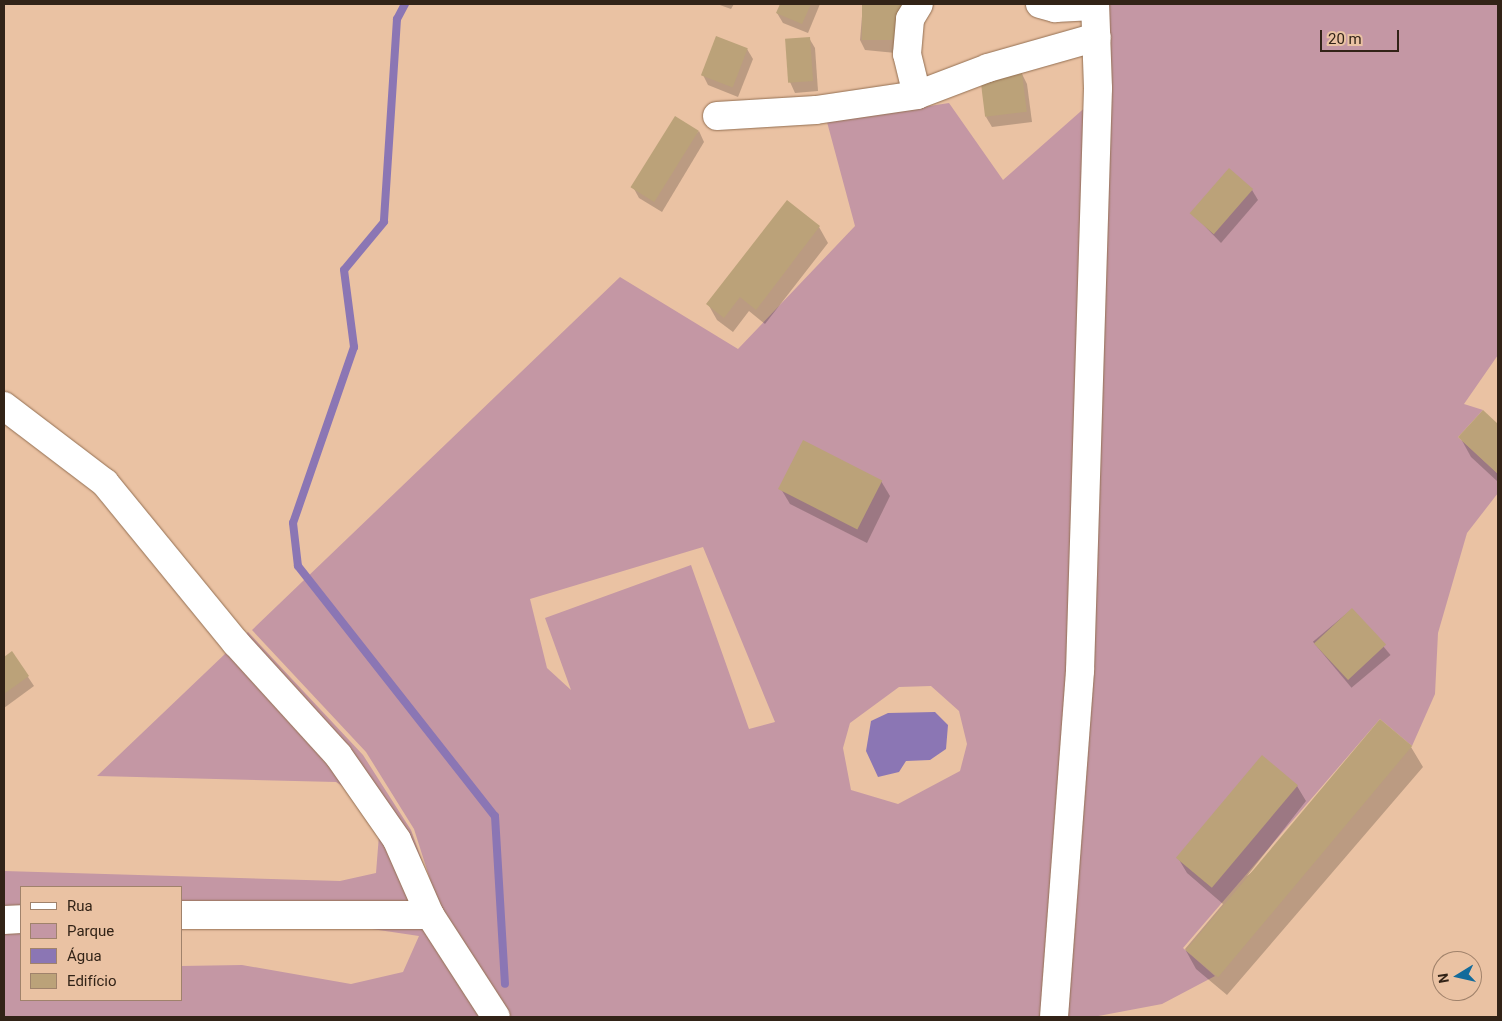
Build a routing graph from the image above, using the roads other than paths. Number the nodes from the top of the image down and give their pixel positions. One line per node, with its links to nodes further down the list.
1 (919, 4): 5 (street)
2 (1040, 4): 3 (street)
3 (1095, 5): 4 (street)
4 (1097, 37): 5 (street); 13 (street)
5 (916, 95): 6 (street)
6 (717, 116)
7 (4, 406): 8 (street)
8 (430, 914): 9 (street); 12 (street)
9 (182, 915)
10 (20, 919): 11 (street)
11 (4, 920)
12 (496, 1017)
13 (1054, 1017)

